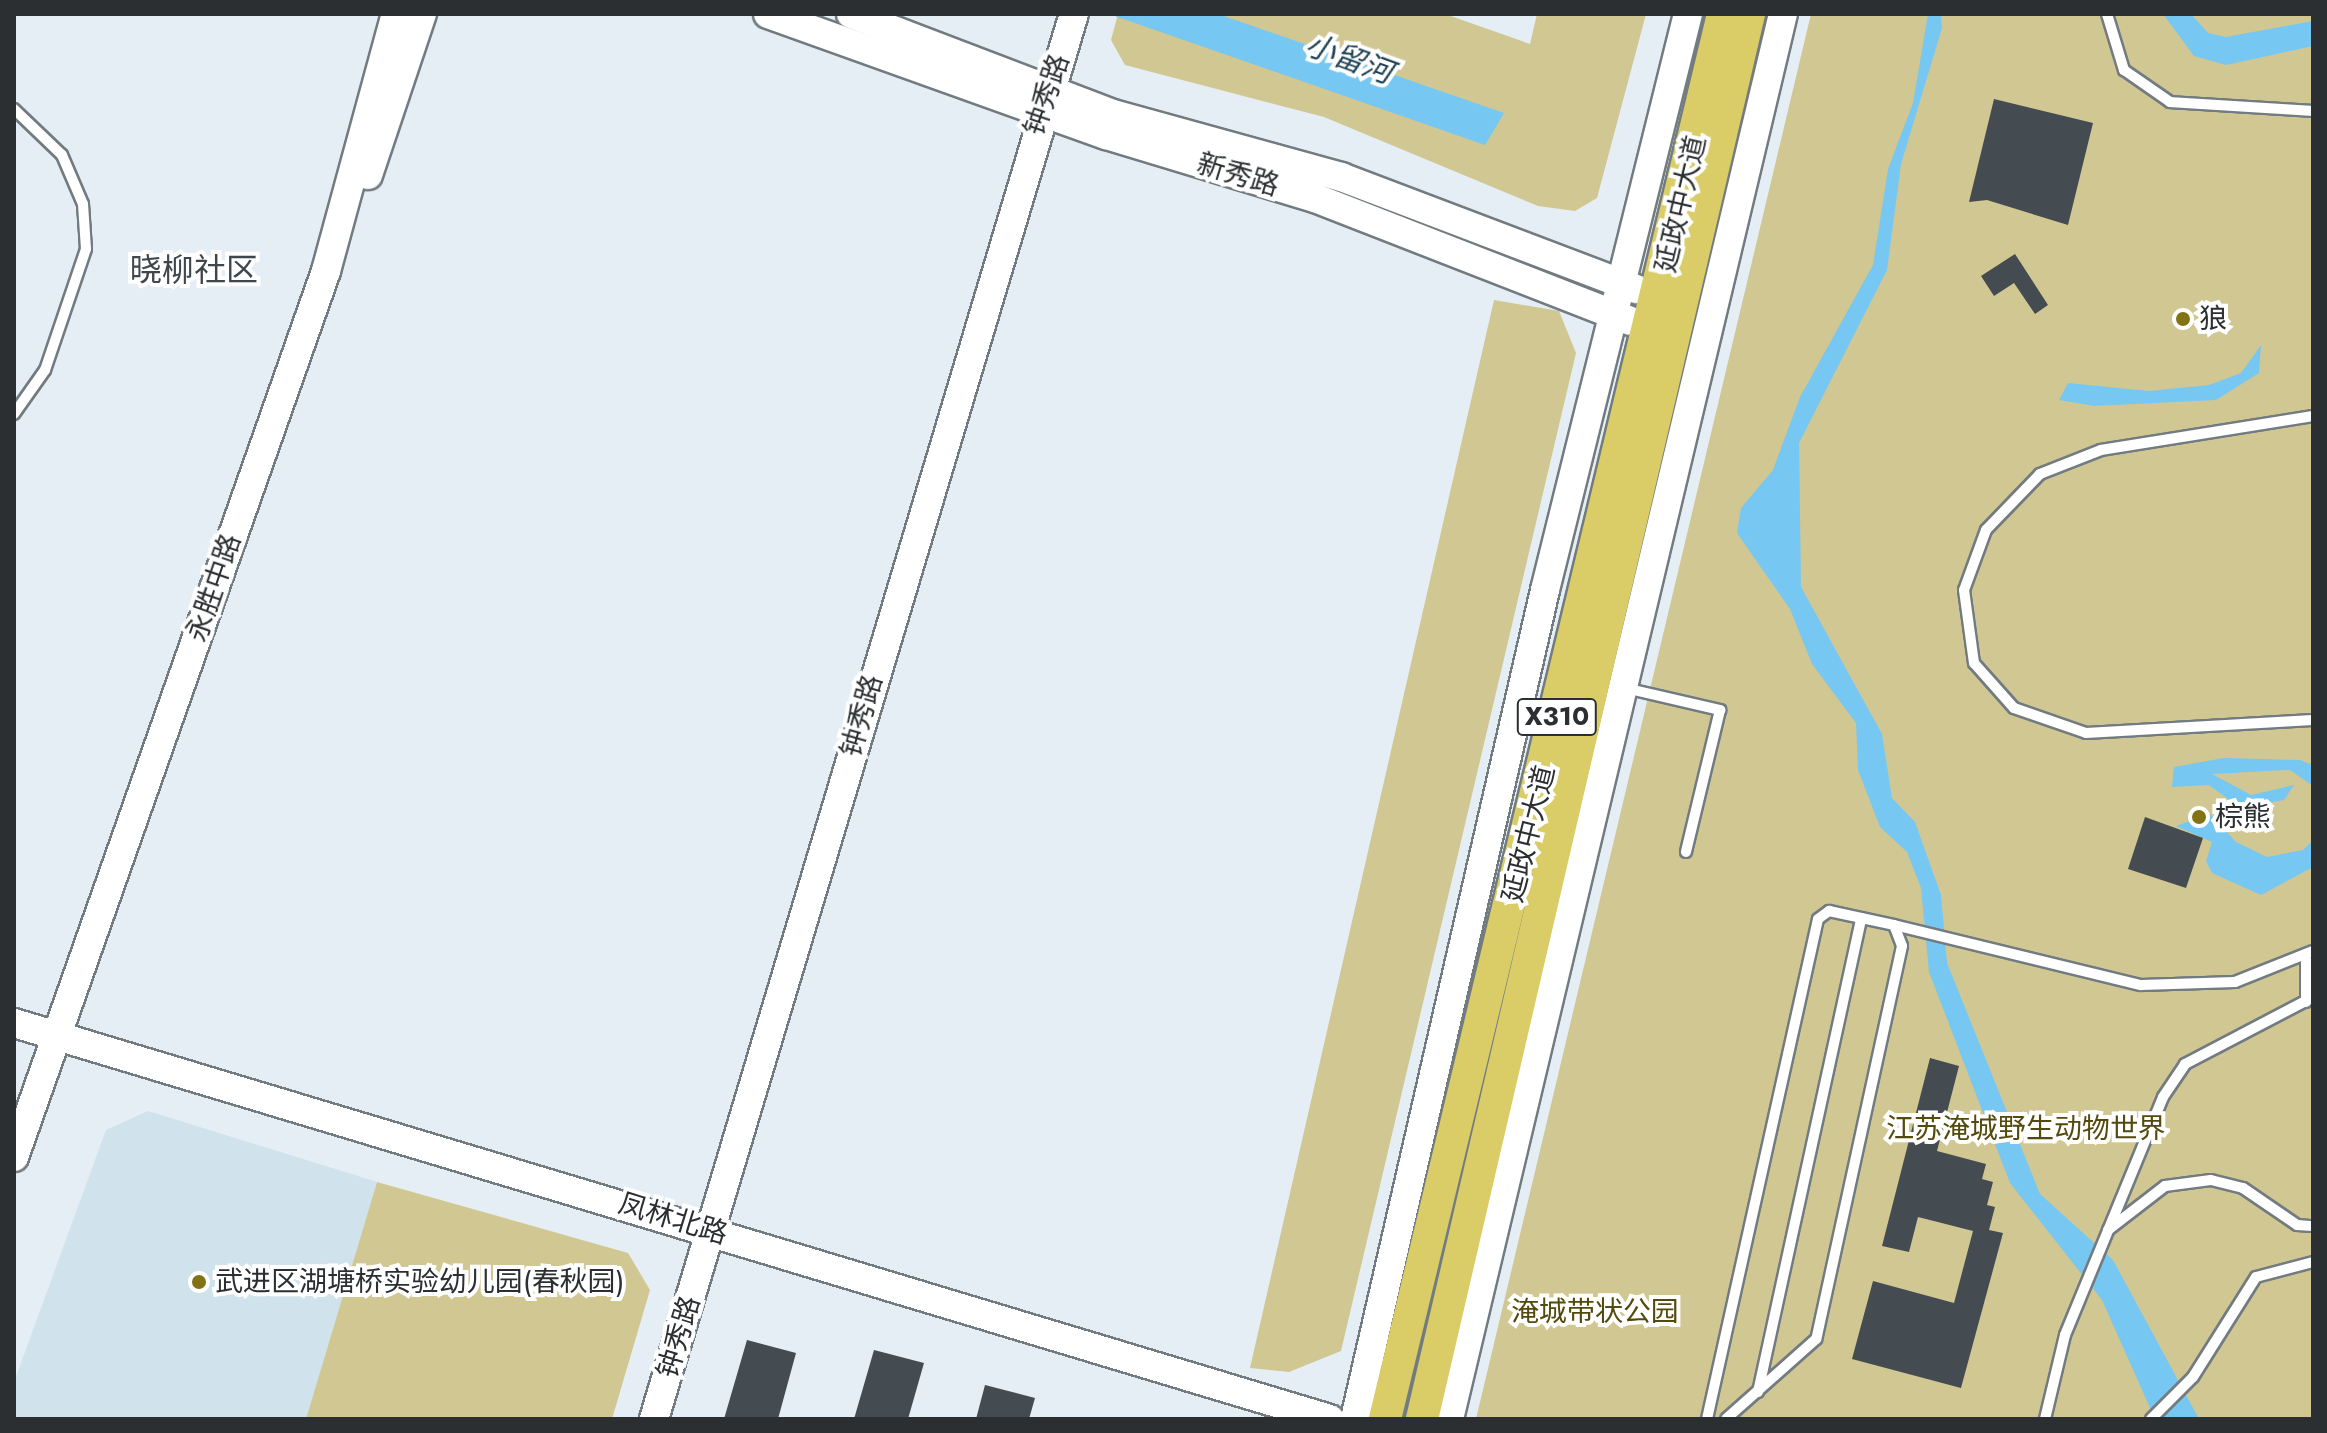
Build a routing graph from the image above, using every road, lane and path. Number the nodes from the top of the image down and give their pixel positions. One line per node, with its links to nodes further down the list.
1 (396, 14): 14 (street, 永胜中路)
2 (422, 14): 14 (street)
3 (768, 14): 11 (street, 新秀路)
4 (851, 14): 11 (street, 新秀路)
5 (1688, 14): 15 (street)
6 (1723, 14): 16 (main road, 延政中大道 / X310)
7 (1749, 14): 16 (main road, 延政中大道 / X310)
8 (1783, 14): 16 (street)
9 (2107, 14): 13 (lane)
10 (1072, 18): 11 (street, 钟秀路)
11 (1045, 98): 15 (street, 新秀路); 17 (street, 新秀路); 33 (street, 钟秀路)
12 (14, 109): 19 (lane)
13 (2313, 111)
14 (326, 271): 29 (street, 永胜中路)
15 (1621, 283): 16 (street, 新秀路); 17 (street)
16 (1685, 306): 18 (main road, 延政中大道 / X310)
17 (1613, 315): 18 (street, 新秀路); 38 (street)
18 (1677, 338): 21 (street); 39 (main road, 延政中大道 / X310); 40 (main road, 延政中大道 / X310)
19 (14, 414)
20 (2313, 416): 22 (lane)
21 (1624, 687): 23 (lane); 41 (street)
22 (2313, 720)
23 (1686, 852)
24 (1861, 918): 25 (lane); 35 (lane); 42 (lane)
25 (1894, 925): 26 (lane); 35 (lane)
26 (2309, 955): 27 (lane)
27 (2310, 999): 32 (lane)
28 (14, 1023): 29 (street, 凤林北路)
29 (57, 1035): 30 (street, 永胜中路); 33 (street, 凤林北路)
30 (14, 1157)
31 (2313, 1226): 32 (lane)
32 (2108, 1230): 44 (lane)
33 (712, 1231): 36 (street, 钟秀路); 37 (street, 凤林北路)
34 (2313, 1262): 45 (lane)
35 (1758, 1392): 43 (lane)
36 (654, 1419)
37 (1330, 1419)
38 (1355, 1419)
39 (1385, 1419)
40 (1422, 1419)
41 (1449, 1419)
42 (1707, 1419)
43 (1726, 1419)
44 (2045, 1419)
45 (2151, 1419)

